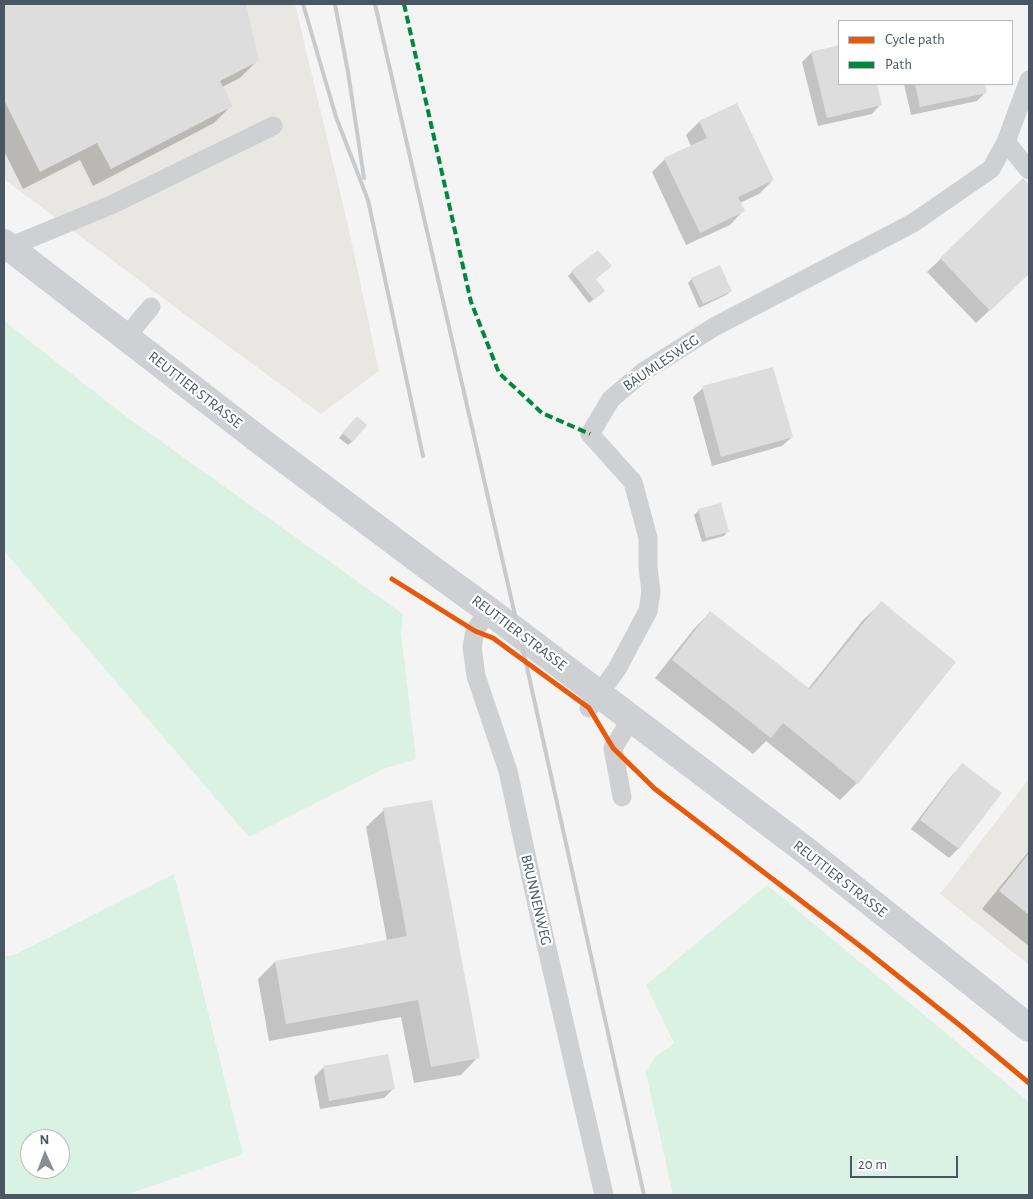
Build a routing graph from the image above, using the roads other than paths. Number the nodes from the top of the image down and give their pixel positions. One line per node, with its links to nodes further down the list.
1 (1029, 80): 3 (lane, BÄUMLESWEG)
2 (273, 126): 5 (lane)
3 (1006, 142): 4 (lane); 9 (lane, BÄUMLESWEG)
4 (1029, 170)
5 (6, 245): 7 (main road, REUTTIER STRASSE)
6 (151, 308): 7 (lane)
7 (126, 337): 8 (main road, REUTTIER STRASSE)
8 (488, 610): 9 (main road, REUTTIER STRASSE); 13 (lane, BRUNNENWEG)
9 (594, 701): 10 (main road, REUTTIER STRASSE)
10 (632, 718): 11 (lane); 12 (main road, REUTTIER STRASSE)
11 (622, 797)
12 (1029, 1028)
13 (604, 1195)

